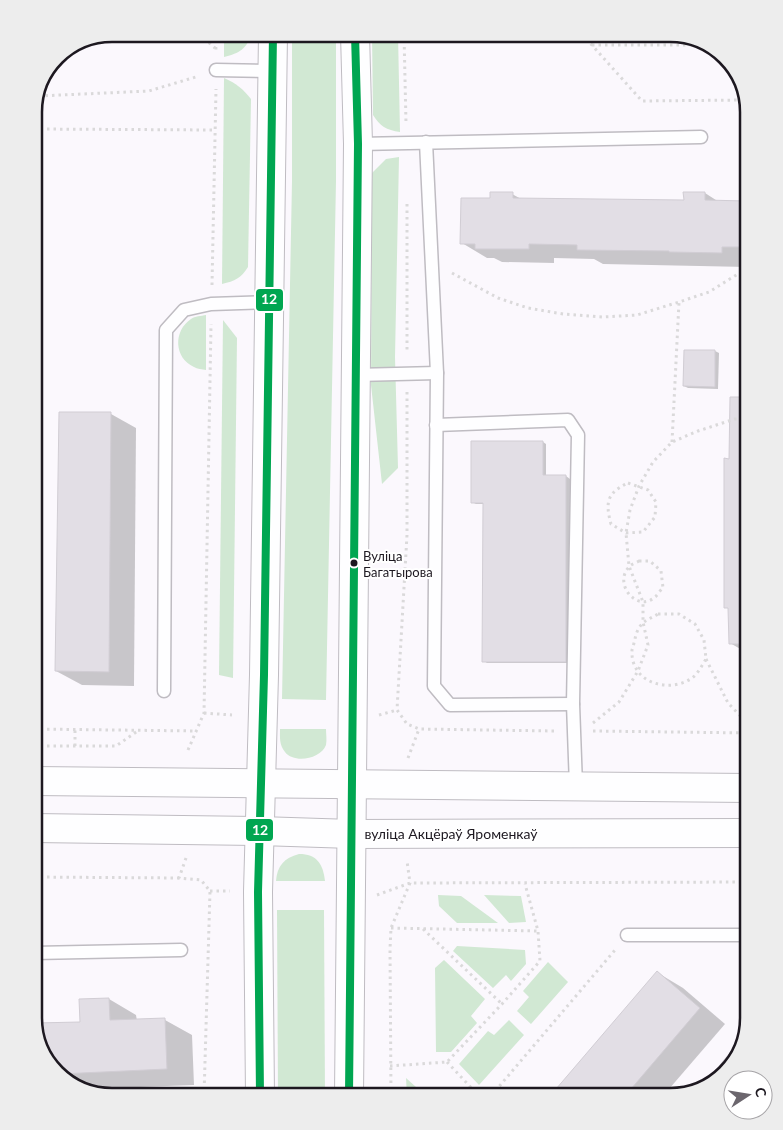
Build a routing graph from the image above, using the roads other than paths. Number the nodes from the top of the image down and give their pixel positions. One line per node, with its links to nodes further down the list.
1 (273, 42): 4 (street)
2 (356, 42): 7 (street)
3 (216, 70): 4 (lane)
4 (274, 71): 8 (street)
5 (701, 137): 6 (lane)
6 (426, 142): 7 (lane); 9 (lane)
7 (358, 144): 10 (street)
8 (269, 302): 12 (lane); 15 (street)
9 (437, 373): 10 (lane); 11 (lane)
10 (356, 375): 16 (street)
11 (436, 424): 13 (lane); 13 (lane)
12 (164, 691)
13 (574, 704): 17 (lane)
14 (42, 781): 15 (street)
15 (261, 783): 16 (street); 20 (street)
16 (352, 783): 17 (street); 22 (street)
17 (576, 786): 18 (street)
18 (740, 788)
19 (42, 828): 20 (street, вуліца Акцёраў Яроменкаў)
20 (260, 831): 22 (street, вуліца Акцёраў Яроменкаў); 27 (street)
21 (740, 833): 22 (street, вуліца Акцёраў Яроменкаў)
22 (352, 834): 28 (street)
23 (628, 935): 24 (lane)
24 (740, 935)
25 (181, 950): 26 (lane)
26 (42, 954)
27 (260, 1087)
28 (349, 1087)

